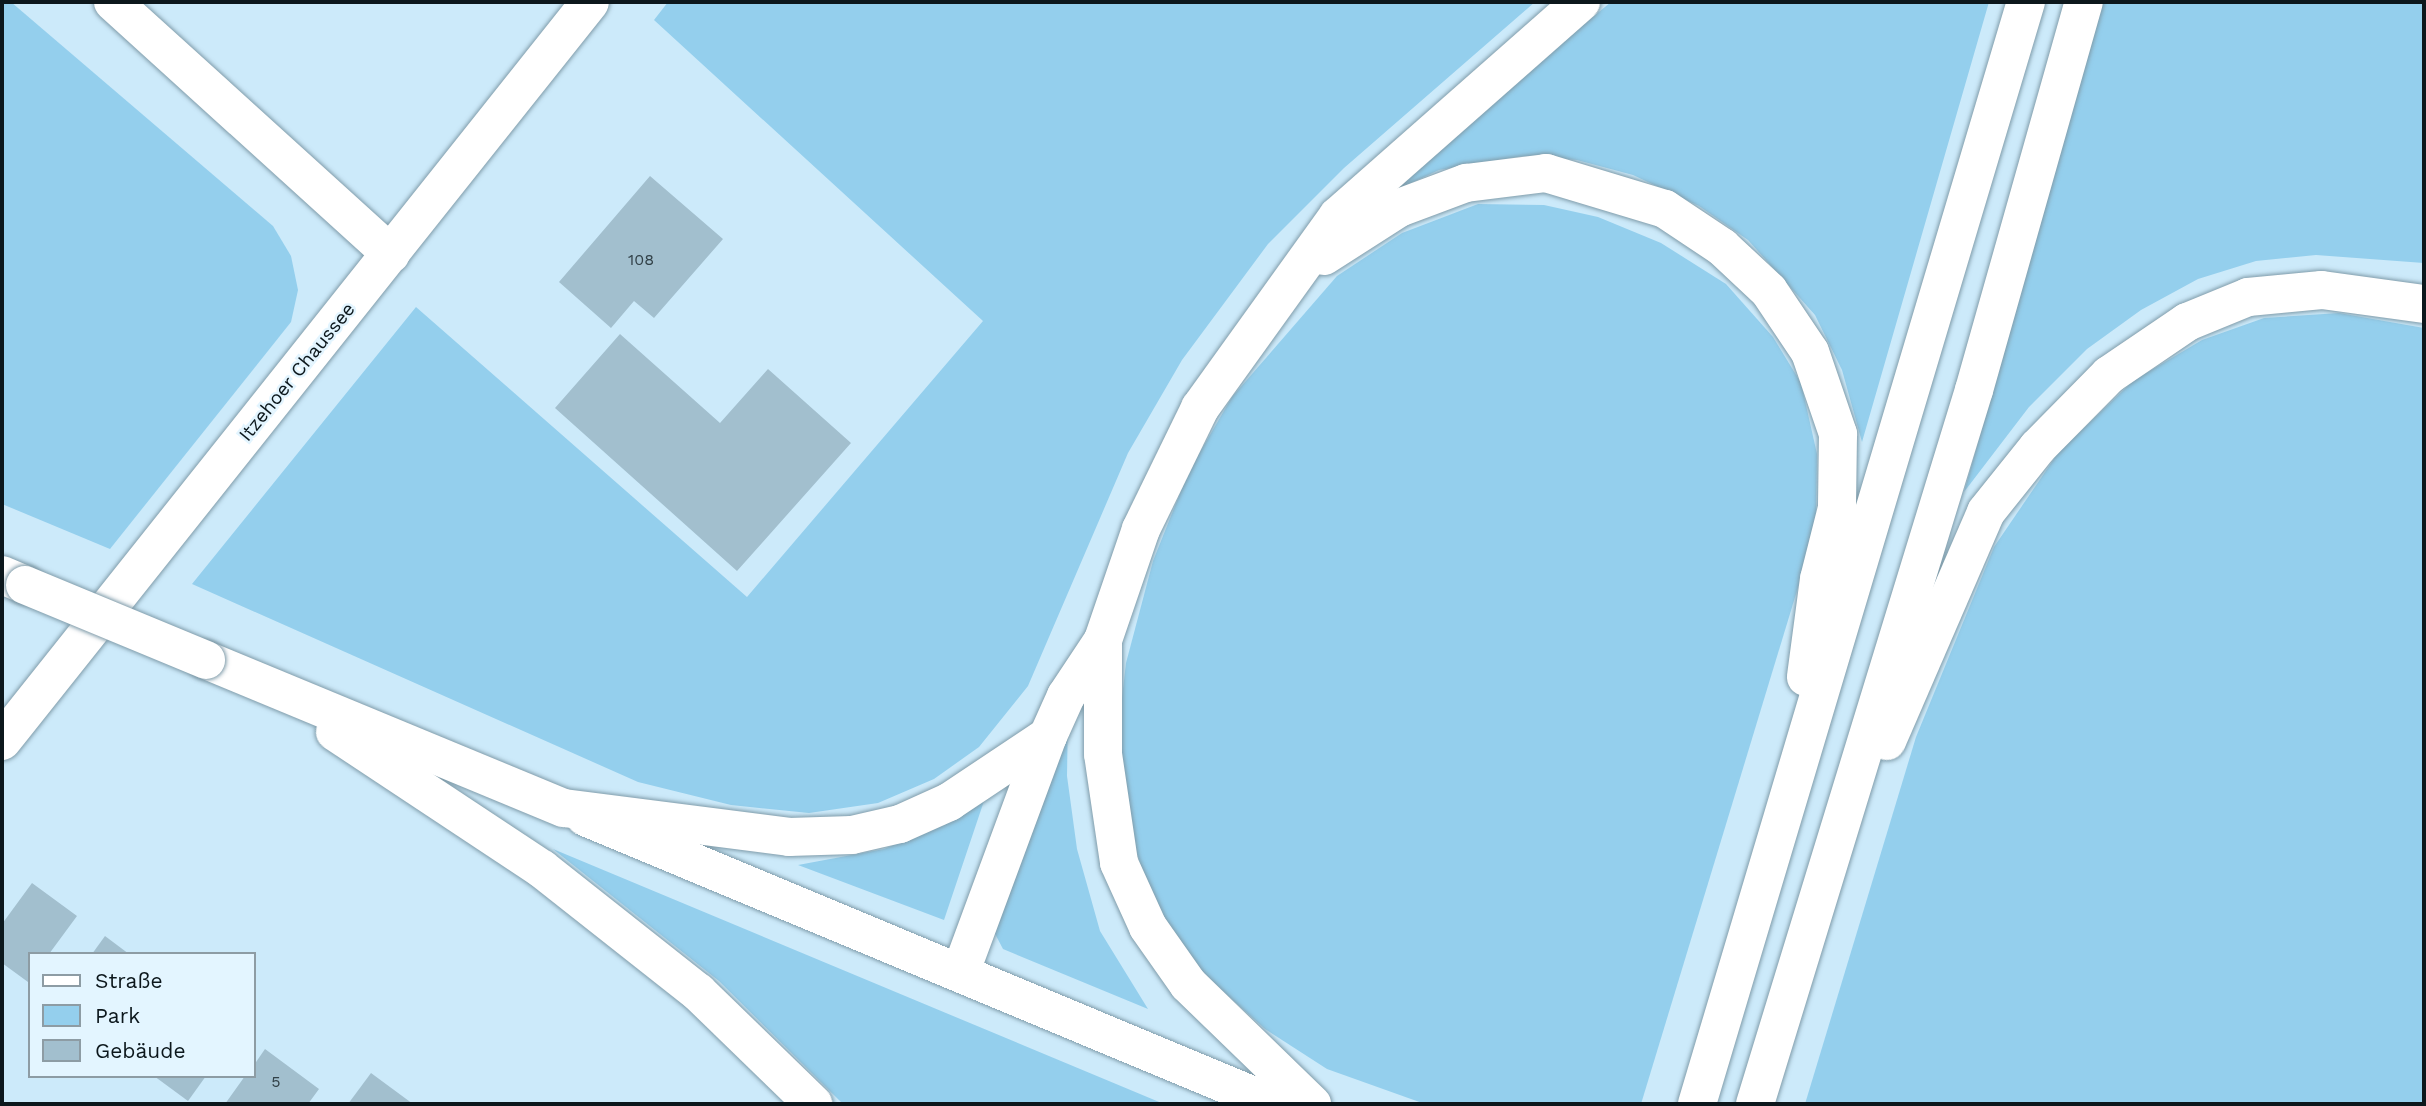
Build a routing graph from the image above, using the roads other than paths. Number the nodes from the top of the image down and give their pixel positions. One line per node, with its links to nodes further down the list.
1 (113, 2): 6 (main road)
2 (590, 2): 6 (main road, Itzehoer Chaussee)
3 (1581, 2): 7 (main road)
4 (2026, 2): 14 (main road)
5 (2084, 2): 16 (main road)
6 (391, 254): 13 (main road, Itzehoer Chaussee)
7 (1300, 274): 10 (main road); 14 (main road)
8 (2424, 304): 16 (main road)
9 (14, 580): 11 (main road, bridge)
10 (1103, 640): 12 (main road); 20 (main road)
11 (261, 682): 15 (main road); 18 (main road)
12 (1048, 736): 15 (main road); 17 (main road)
13 (2, 741)
14 (1791, 791): 21 (main road)
15 (564, 808): 17 (main road)
16 (1807, 927): 22 (main road)
17 (961, 971): 19 (main road)
18 (813, 1104)
19 (1273, 1104)
20 (1311, 1104)
21 (1697, 1104)
22 (1755, 1104)

